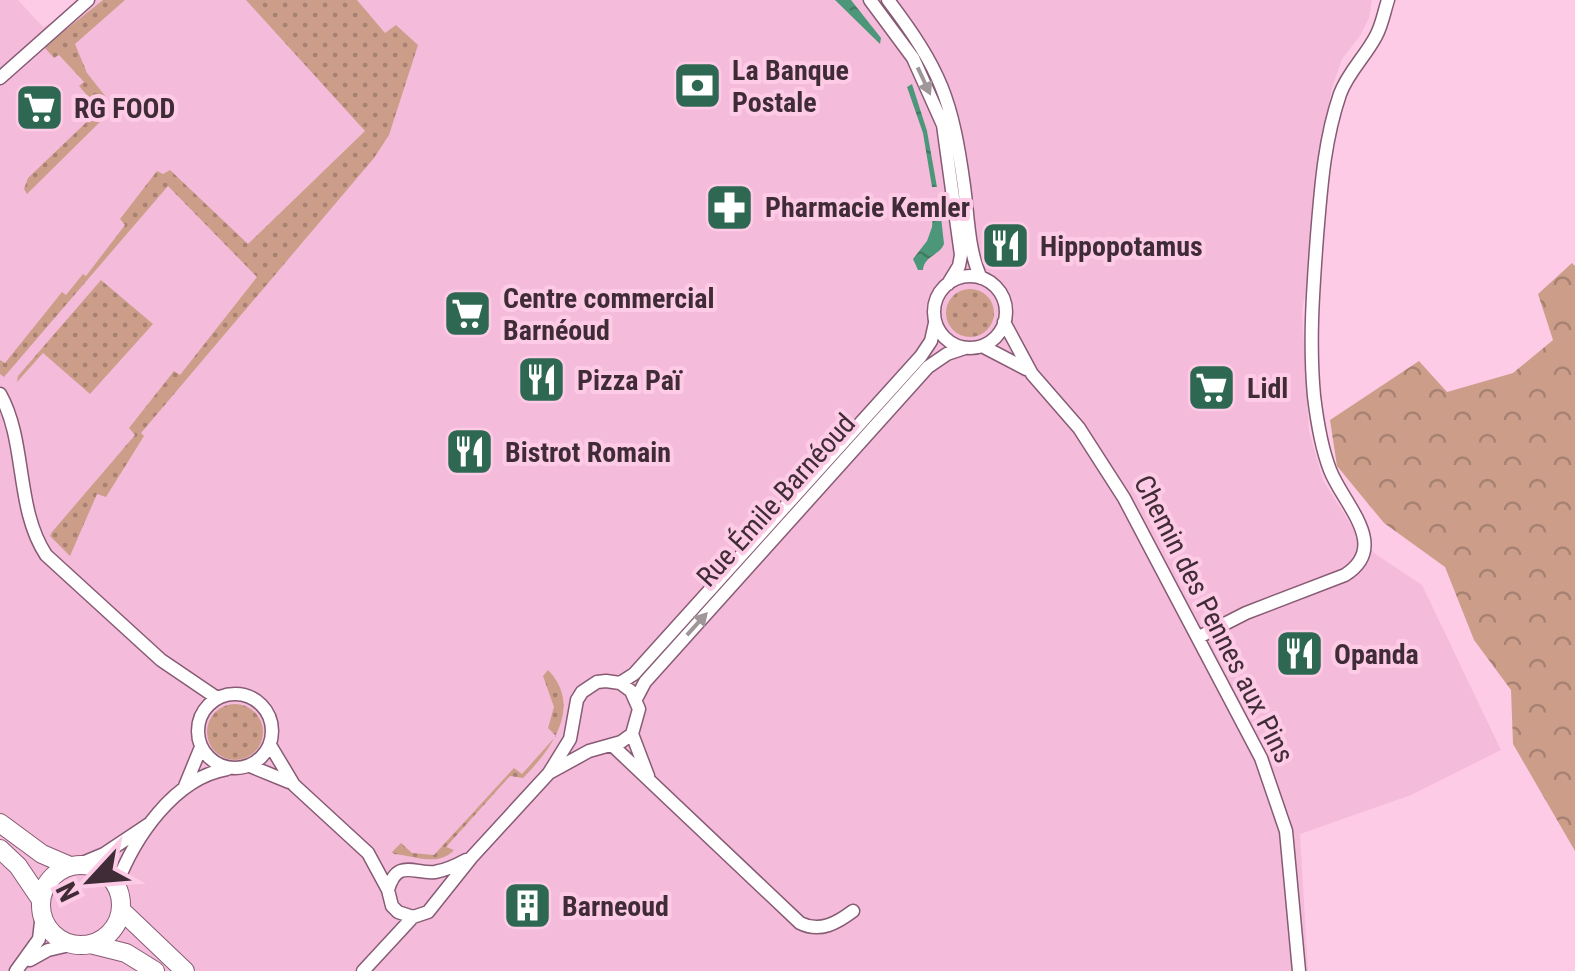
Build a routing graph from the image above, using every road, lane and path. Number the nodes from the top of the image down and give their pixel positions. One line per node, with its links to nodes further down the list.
1 (88, 0): 5 (street)
2 (870, 0): 7 (street, one-way to 7)
3 (888, 0): 6 (street)
4 (1388, 0): 14 (street)
5 (0, 78)
6 (982, 278): 7 (street); 8 (street)
7 (948, 284): 9 (street)
8 (1004, 322): 10 (street); 12 (street, Chemin des Pennes aux Pins)
9 (935, 323): 11 (street); 16 (street, Rue Émile Barnéoud)
10 (982, 346): 11 (street); 12 (street, Chemin des Pennes aux Pins)
11 (965, 348): 18 (street, Rue Émile Barnéoud, one-way to 11)
12 (1032, 374): 14 (street, Chemin des Pennes aux Pins)
13 (0, 394): 15 (street)
14 (1199, 637): 51 (street, Chemin des Pennes aux Pins)
15 (176, 672): 17 (street); 19 (street)
16 (620, 683): 18 (street); 20 (street, Rue Émile Barnéoud)
17 (217, 698): 19 (street); 22 (street)
18 (636, 700): 21 (street, Rue Émile Barnéoud)
19 (203, 712): 24 (street)
20 (575, 721): 23 (street); 27 (street, Rue Émile Barnéoud)
21 (632, 734): 23 (street, Rue Émile Barnéoud); 28 (street)
22 (270, 745): 25 (street); 29 (street)
23 (608, 745): 27 (street, Rue Émile Barnéoud); 28 (street)
24 (201, 746): 26 (street); 30 (street)
25 (250, 766): 26 (street); 29 (street)
26 (229, 768): 30 (street)
27 (549, 774): 35 (street, Rue Émile Barnéoud)
28 (648, 779): 44 (street)
29 (294, 785): 34 (street)
30 (184, 787): 31 (street)
31 (155, 820): 36 (street); 39 (street)
32 (3, 823): 36 (main road)
33 (0, 849): 42 (main road)
34 (368, 853): 37 (street); 40 (street)
35 (471, 858): 38 (street); 41 (street, Rue Émile Barnéoud)
36 (75, 865): 39 (main road); 42 (main road)
37 (404, 870): 38 (street); 40 (street)
38 (425, 872): 41 (street)
39 (116, 886): 43 (main road)
40 (388, 890): 45 (street)
41 (434, 906): 45 (street)
42 (41, 907): 46 (main road); 47 (street)
43 (121, 910): 46 (main road); 49 (main road)
44 (854, 911)
45 (414, 917): 50 (street)
46 (81, 944): 47 (street); 48 (main road)
47 (16, 971)
48 (156, 971)
49 (185, 971)
50 (363, 971)
51 (1299, 971)

